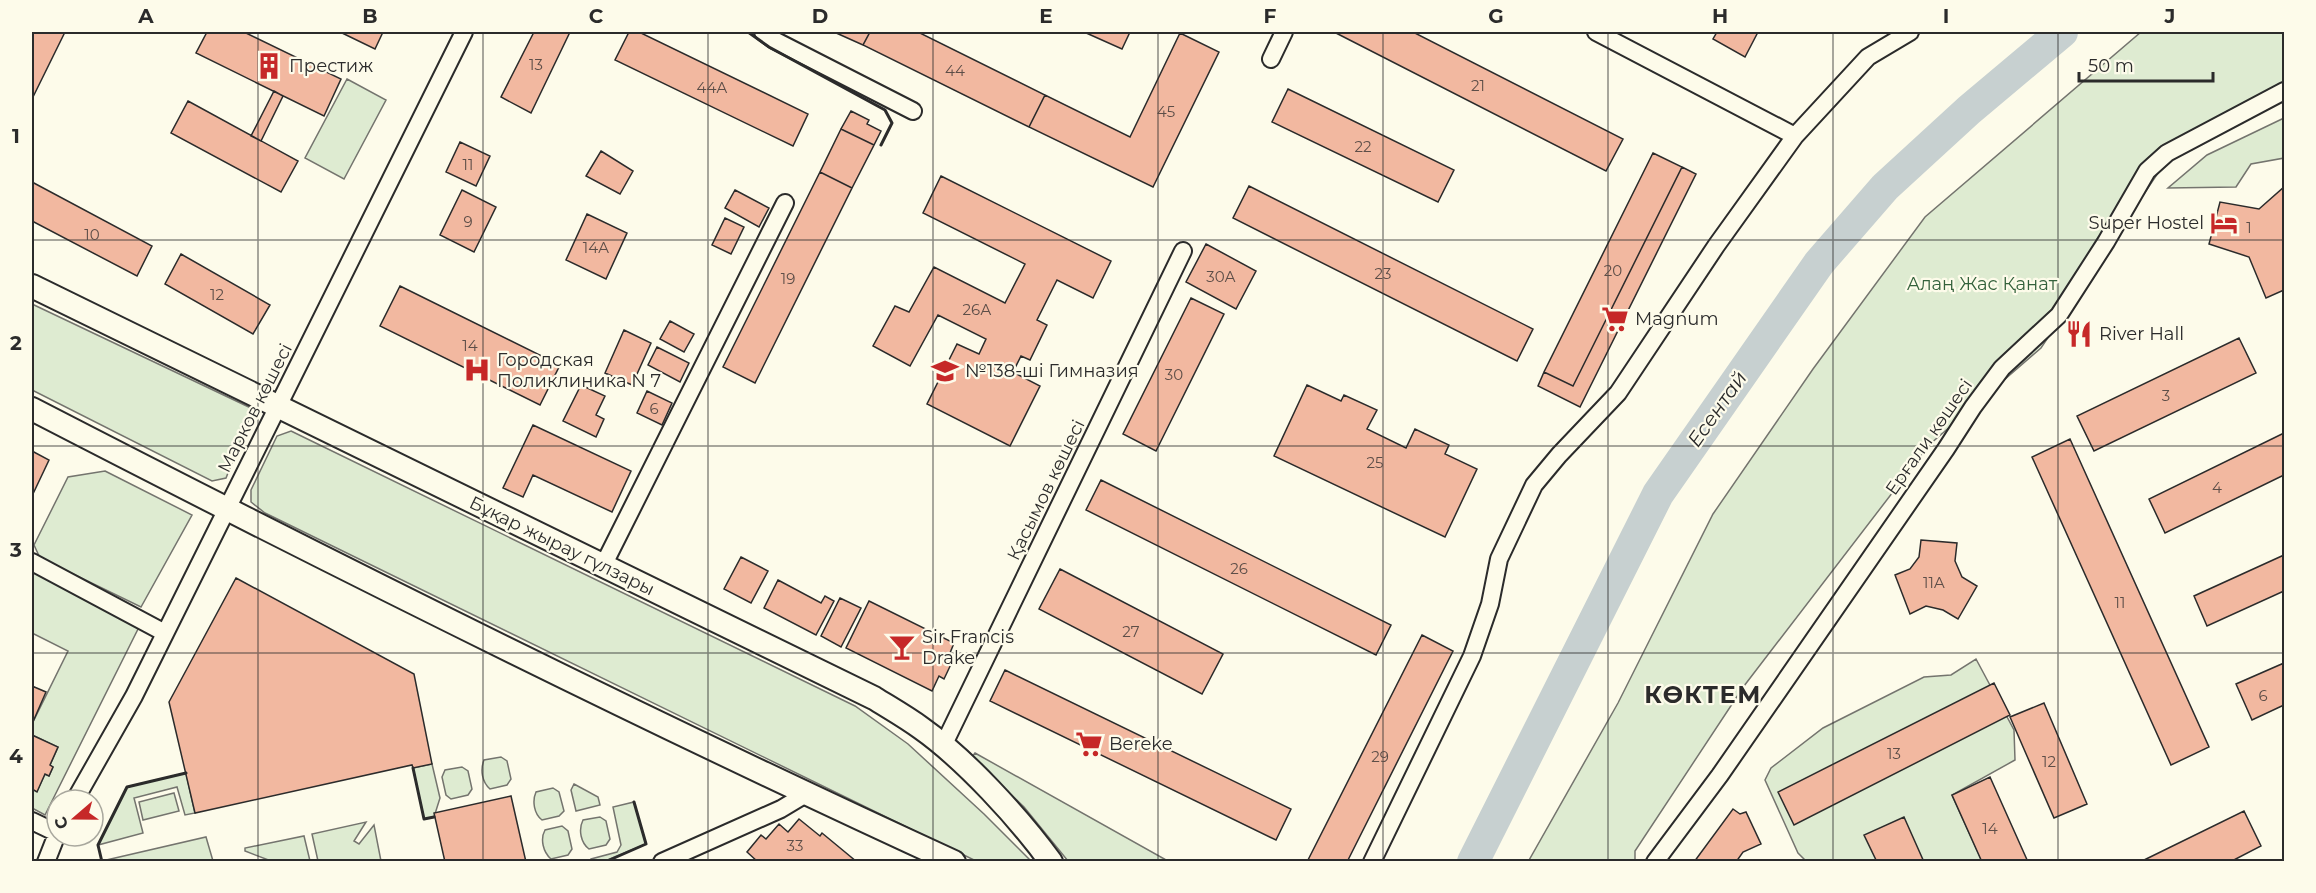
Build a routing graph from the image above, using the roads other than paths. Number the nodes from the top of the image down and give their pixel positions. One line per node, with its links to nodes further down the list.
1 (464, 32): 13 (street, Марков көшесі)
2 (763, 32): 8 (street)
3 (1284, 32): 6 (street)
4 (1596, 32): 9 (street)
5 (1910, 32): 9 (street)
6 (1271, 59)
7 (2284, 91): 26 (street, Ерғали көшесі)
8 (913, 111)
9 (1795, 136): 25 (street)
10 (785, 203): 17 (street)
11 (1183, 251): 19 (street, Қасымов көшесі)
12 (32, 286): 13 (street, Бұқар жырау гүлзары)
13 (278, 406): 15 (street, Марков көшесі); 17 (street, Бұқар жырау гүлзары)
14 (32, 410): 15 (street)
15 (226, 509): 18 (street, Марков көшесі); 21 (street)
16 (32, 562): 18 (street)
17 (603, 566): 19 (street, Бұқар жырау гүлзары)
18 (165, 633): 20 (street, Марков көшесі)
19 (942, 746): 24 (street, Бұқар жырау гүлзары)
20 (82, 788)
21 (806, 794): 22 (street); 23 (street)
22 (662, 861)
23 (954, 861)
24 (1051, 861)
25 (1372, 861)
26 (1655, 861)

